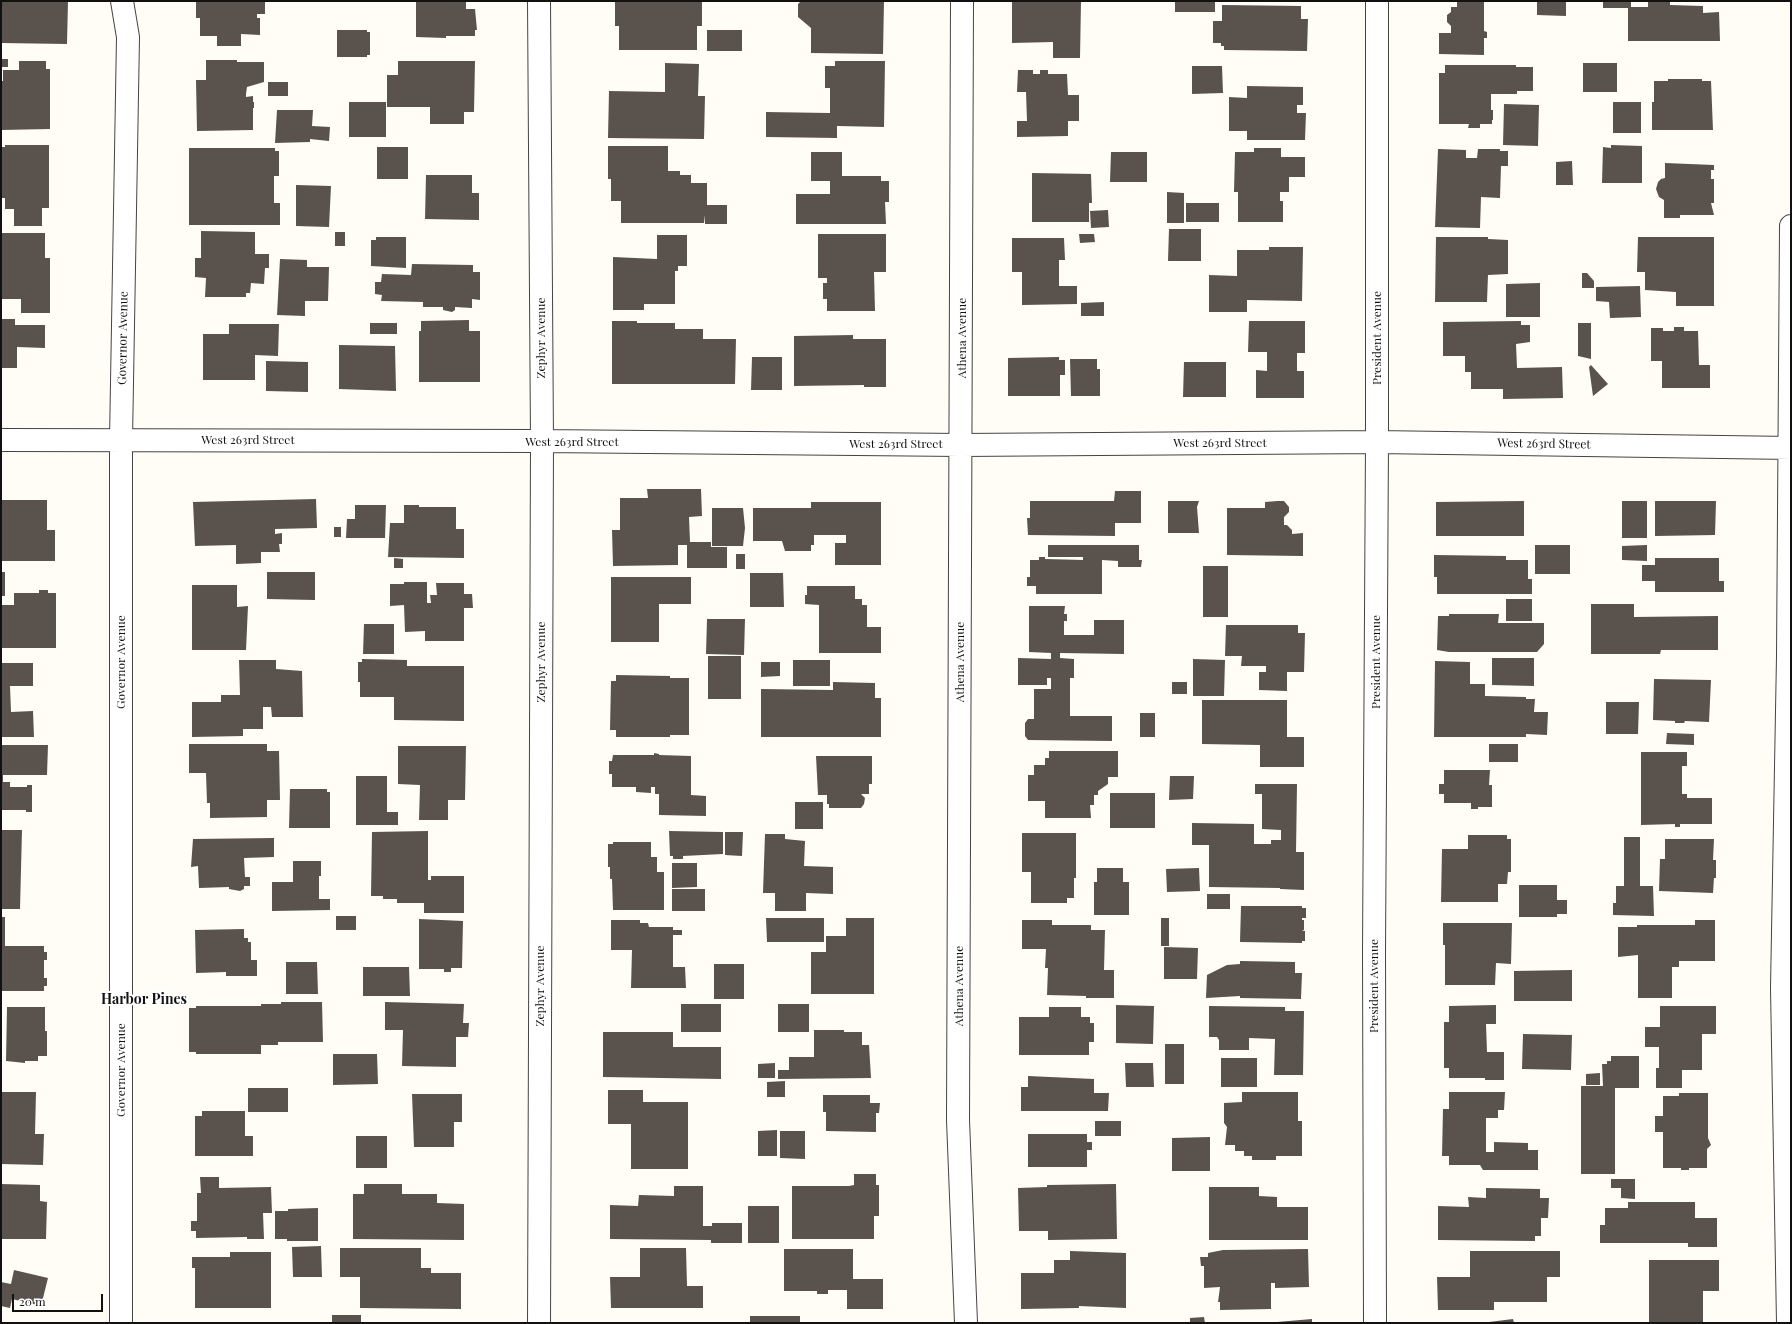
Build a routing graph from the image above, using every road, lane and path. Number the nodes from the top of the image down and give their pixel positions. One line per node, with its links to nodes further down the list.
1 (122, 1): 7 (street, Governor Avenue)
2 (539, 1): 8 (street, Zephyr Avenue)
3 (962, 1): 10 (street, Athena Avenue)
4 (1378, 1): 9 (street, President Avenue)
5 (1791, 226): 11 (street)
6 (1, 440): 7 (street, West 263rd Street)
7 (121, 440): 8 (street, West 263rd Street); 12 (street, Governor Avenue)
8 (542, 441): 10 (street, West 263rd Street); 13 (street, Zephyr Avenue)
9 (1377, 442): 10 (street, West 263rd Street); 11 (street, West 263rd Street); 15 (street, President Avenue)
10 (961, 445): 14 (street, Athena Avenue)
11 (1790, 448): 16 (street)
12 (121, 1323)
13 (539, 1323)
14 (966, 1323)
15 (1375, 1323)
16 (1788, 1323)

